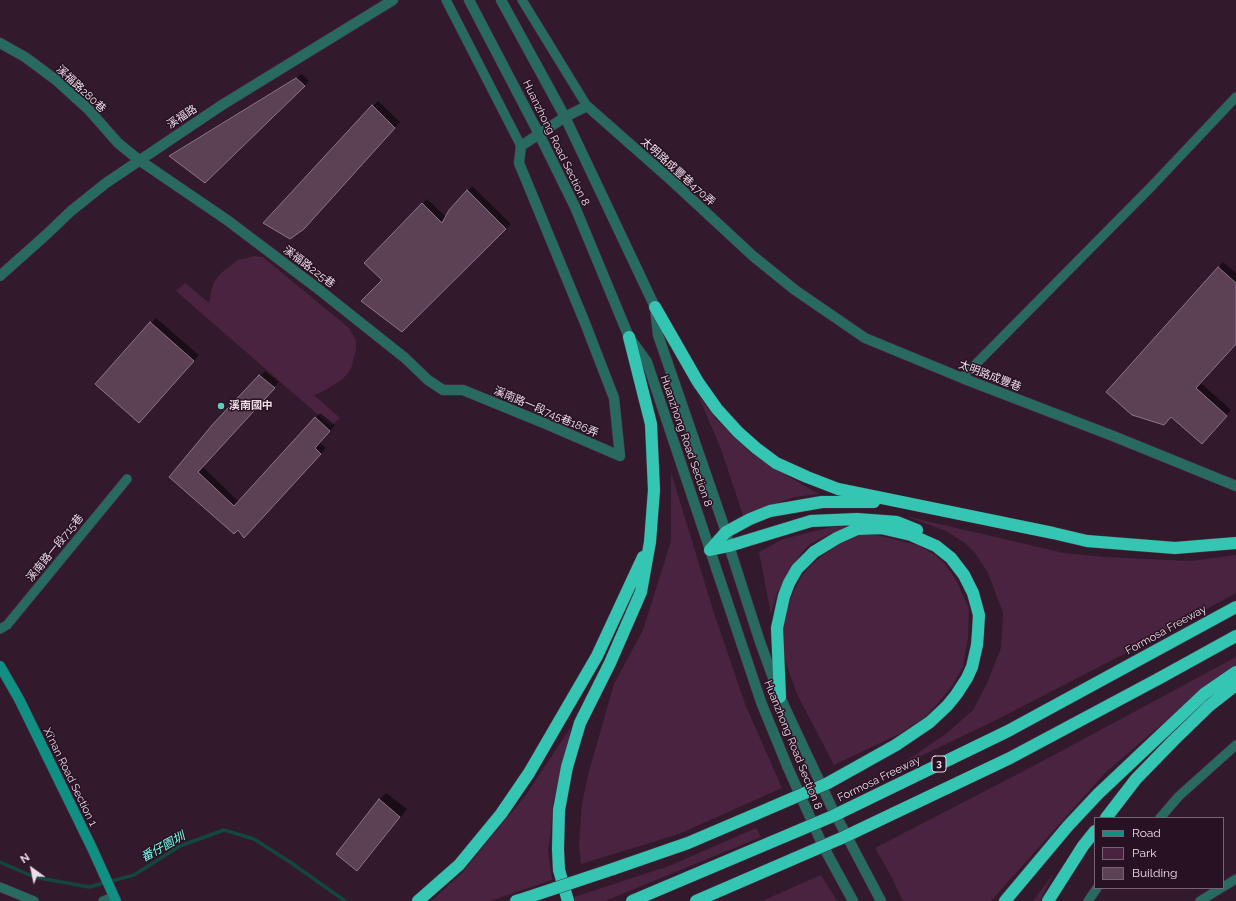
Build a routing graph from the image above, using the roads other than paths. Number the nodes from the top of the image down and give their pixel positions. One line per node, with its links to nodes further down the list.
1 (393, 0): 12 (street, 溪福路)
2 (446, 0): 11 (street)
3 (469, 0): 10 (street, Huanzhong Road Section 8)
4 (501, 0): 9 (street, Huanzhong Road Section 8)
5 (522, 0): 8 (street)
6 (0, 43): 12 (street, 溪福路280巷)
7 (1236, 97): 17 (street)
8 (587, 106): 9 (street); 13 (street, 太明路成豐巷470弄)
9 (566, 117): 10 (street); 15 (street, Huanzhong Road Section 8)
10 (539, 134): 11 (street); 16 (street, Huanzhong Road Section 8)
11 (521, 146): 18 (street, 溪南路一段745巷186弄)
12 (139, 160): 14 (street, 溪福路); 18 (street, 溪福路225巷)
13 (753, 256): 17 (street, 太明路成豐巷)
14 (0, 276)
15 (655, 307): 21 (highway); 22 (street, Huanzhong Road Section 8)
16 (629, 337): 23 (highway); 27 (street, Huanzhong Road Section 8)
17 (962, 378): 20 (street, 太明路成豐巷)
18 (463, 390)
19 (127, 479): 29 (street, 溪南路一段715巷)
20 (1236, 486)
21 (903, 502): 22 (highway); 24 (highway)
22 (726, 532): 25 (street, Huanzhong Road Section 8); 27 (highway)
23 (650, 542): 47 (highway); 48 (highway)
24 (1236, 543)
25 (729, 546): 26 (highway); 27 (highway); 34 (street, Huanzhong Road Section 8)
26 (936, 546): 34 (highway); 44 (highway, bridge)
27 (710, 550): 51 (street, Huanzhong Road Section 8)
28 (1236, 606): 49 (highway, Formosa Freeway / 3, bridge)
29 (0, 629)
30 (1236, 636): 50 (highway, 3, bridge)
31 (0, 666): 43 (main road, Xi'nan Road Section 1)
32 (1236, 672): 53 (highway)
33 (1236, 685): 36 (highway)
34 (780, 697): 52 (street, Huanzhong Road Section 8)
35 (1236, 745): 37 (street)
36 (1107, 817)
37 (1161, 817)
38 (1094, 832): 54 (highway)
39 (1236, 879): 41 (street)
40 (0, 887): 45 (street)
41 (1224, 887)
42 (1220, 889): 55 (street)
43 (113, 896): 46 (street)
44 (521, 899)
45 (34, 901)
46 (103, 901)
47 (418, 901)
48 (568, 901)
49 (632, 901)
50 (696, 901)
51 (853, 901)
52 (881, 901)
53 (1005, 901)
54 (1048, 901)
55 (1200, 901)

